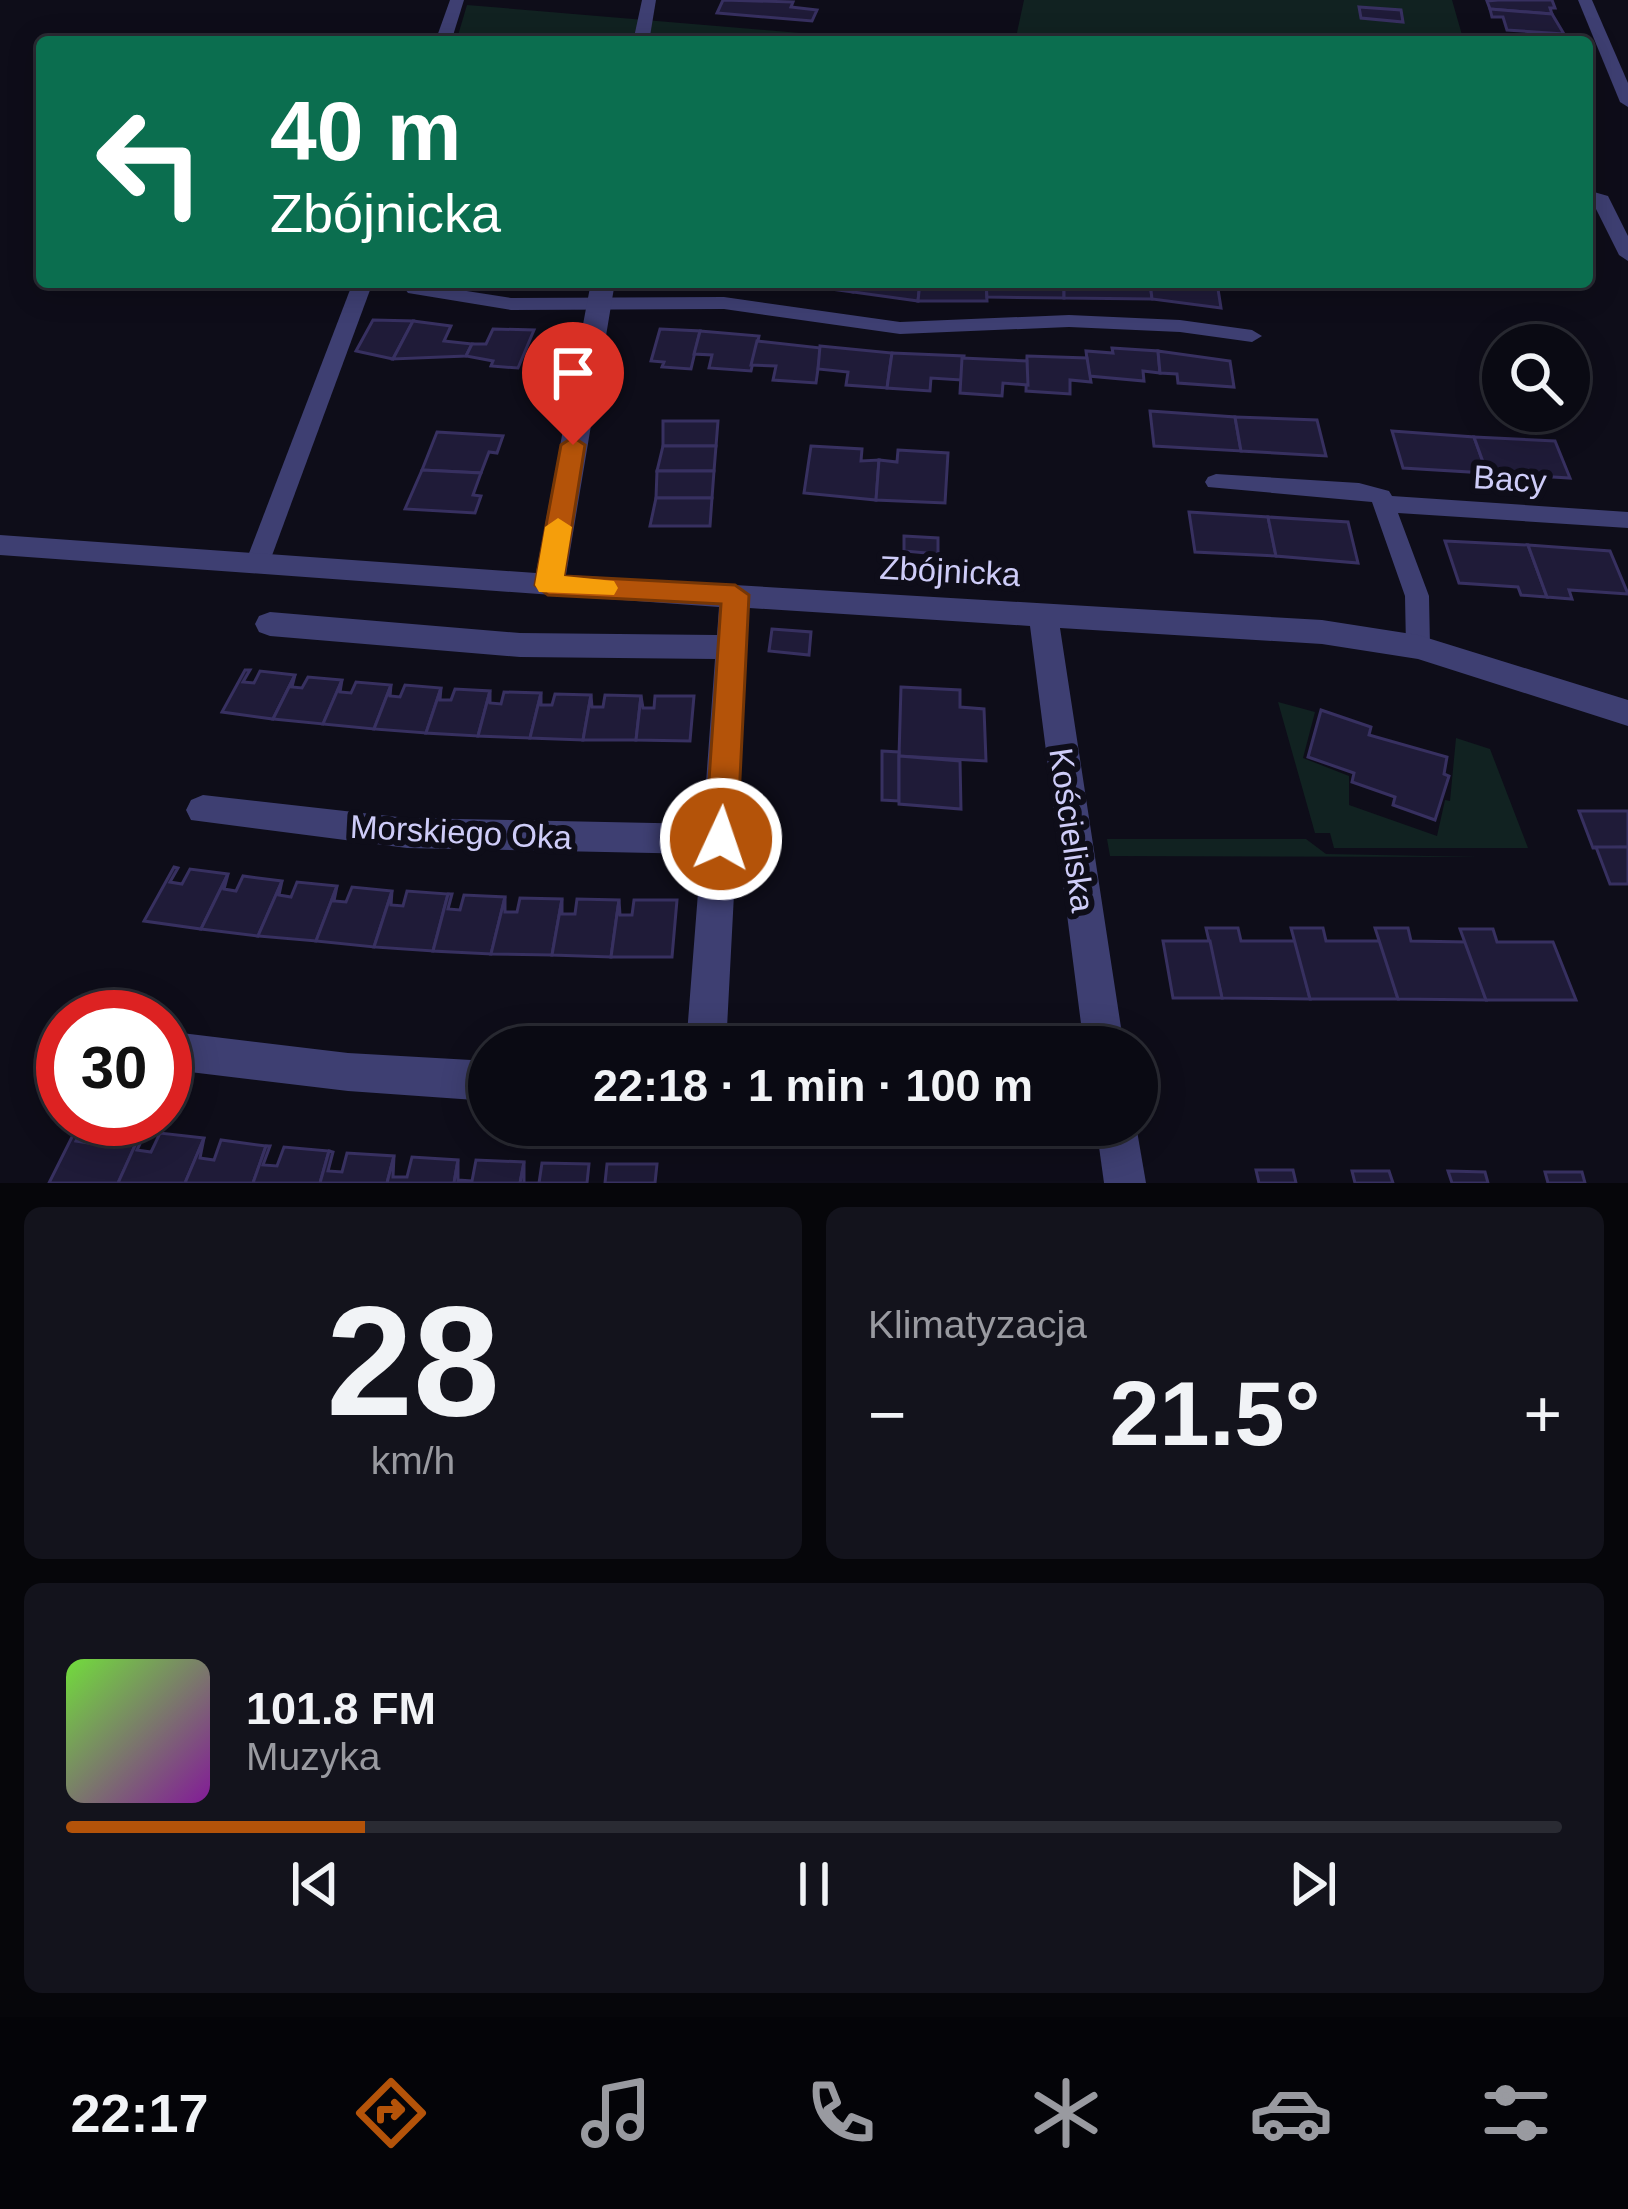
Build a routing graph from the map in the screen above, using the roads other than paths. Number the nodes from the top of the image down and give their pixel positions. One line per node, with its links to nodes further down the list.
1 (458, 0): 4 (lane)
2 (649, 0): 5 (lane)
3 (1585, 0): 6 (lane)
4 (445, 36)
5 (642, 36)
6 (1628, 102)
7 (1593, 196): 8 (lane)
8 (1628, 255)
9 (360, 288): 17 (lane)
10 (415, 289): 11 (lane)
11 (601, 294): 12 (lane); 18 (street)
12 (1252, 336)
13 (1216, 482): 14 (lane, Bacy)
14 (1387, 504): 15 (lane, Bacy); 23 (lane)
15 (1628, 520)
16 (0, 545): 17 (street, Zbójnicka)
17 (258, 561): 18 (street, Zbójnicka)
18 (548, 585): 19 (street, Zbójnicka)
19 (735, 595): 20 (street, Zbójnicka); 22 (street)
20 (1045, 612): 23 (street, Zbójnicka); 28 (street, Kościeliska)
21 (270, 624): 22 (street)
22 (731, 647): 26 (street)
23 (1418, 647): 24 (street, Zbójnicka)
24 (1628, 713)
25 (202, 810): 26 (street, Morskiego Oka)
26 (721, 839): 27 (street)
27 (708, 1026)
28 (1101, 1026)
29 (192, 1053): 30 (street)
30 (468, 1080)
31 (1119, 1146): 32 (street)
32 (1125, 1183)

